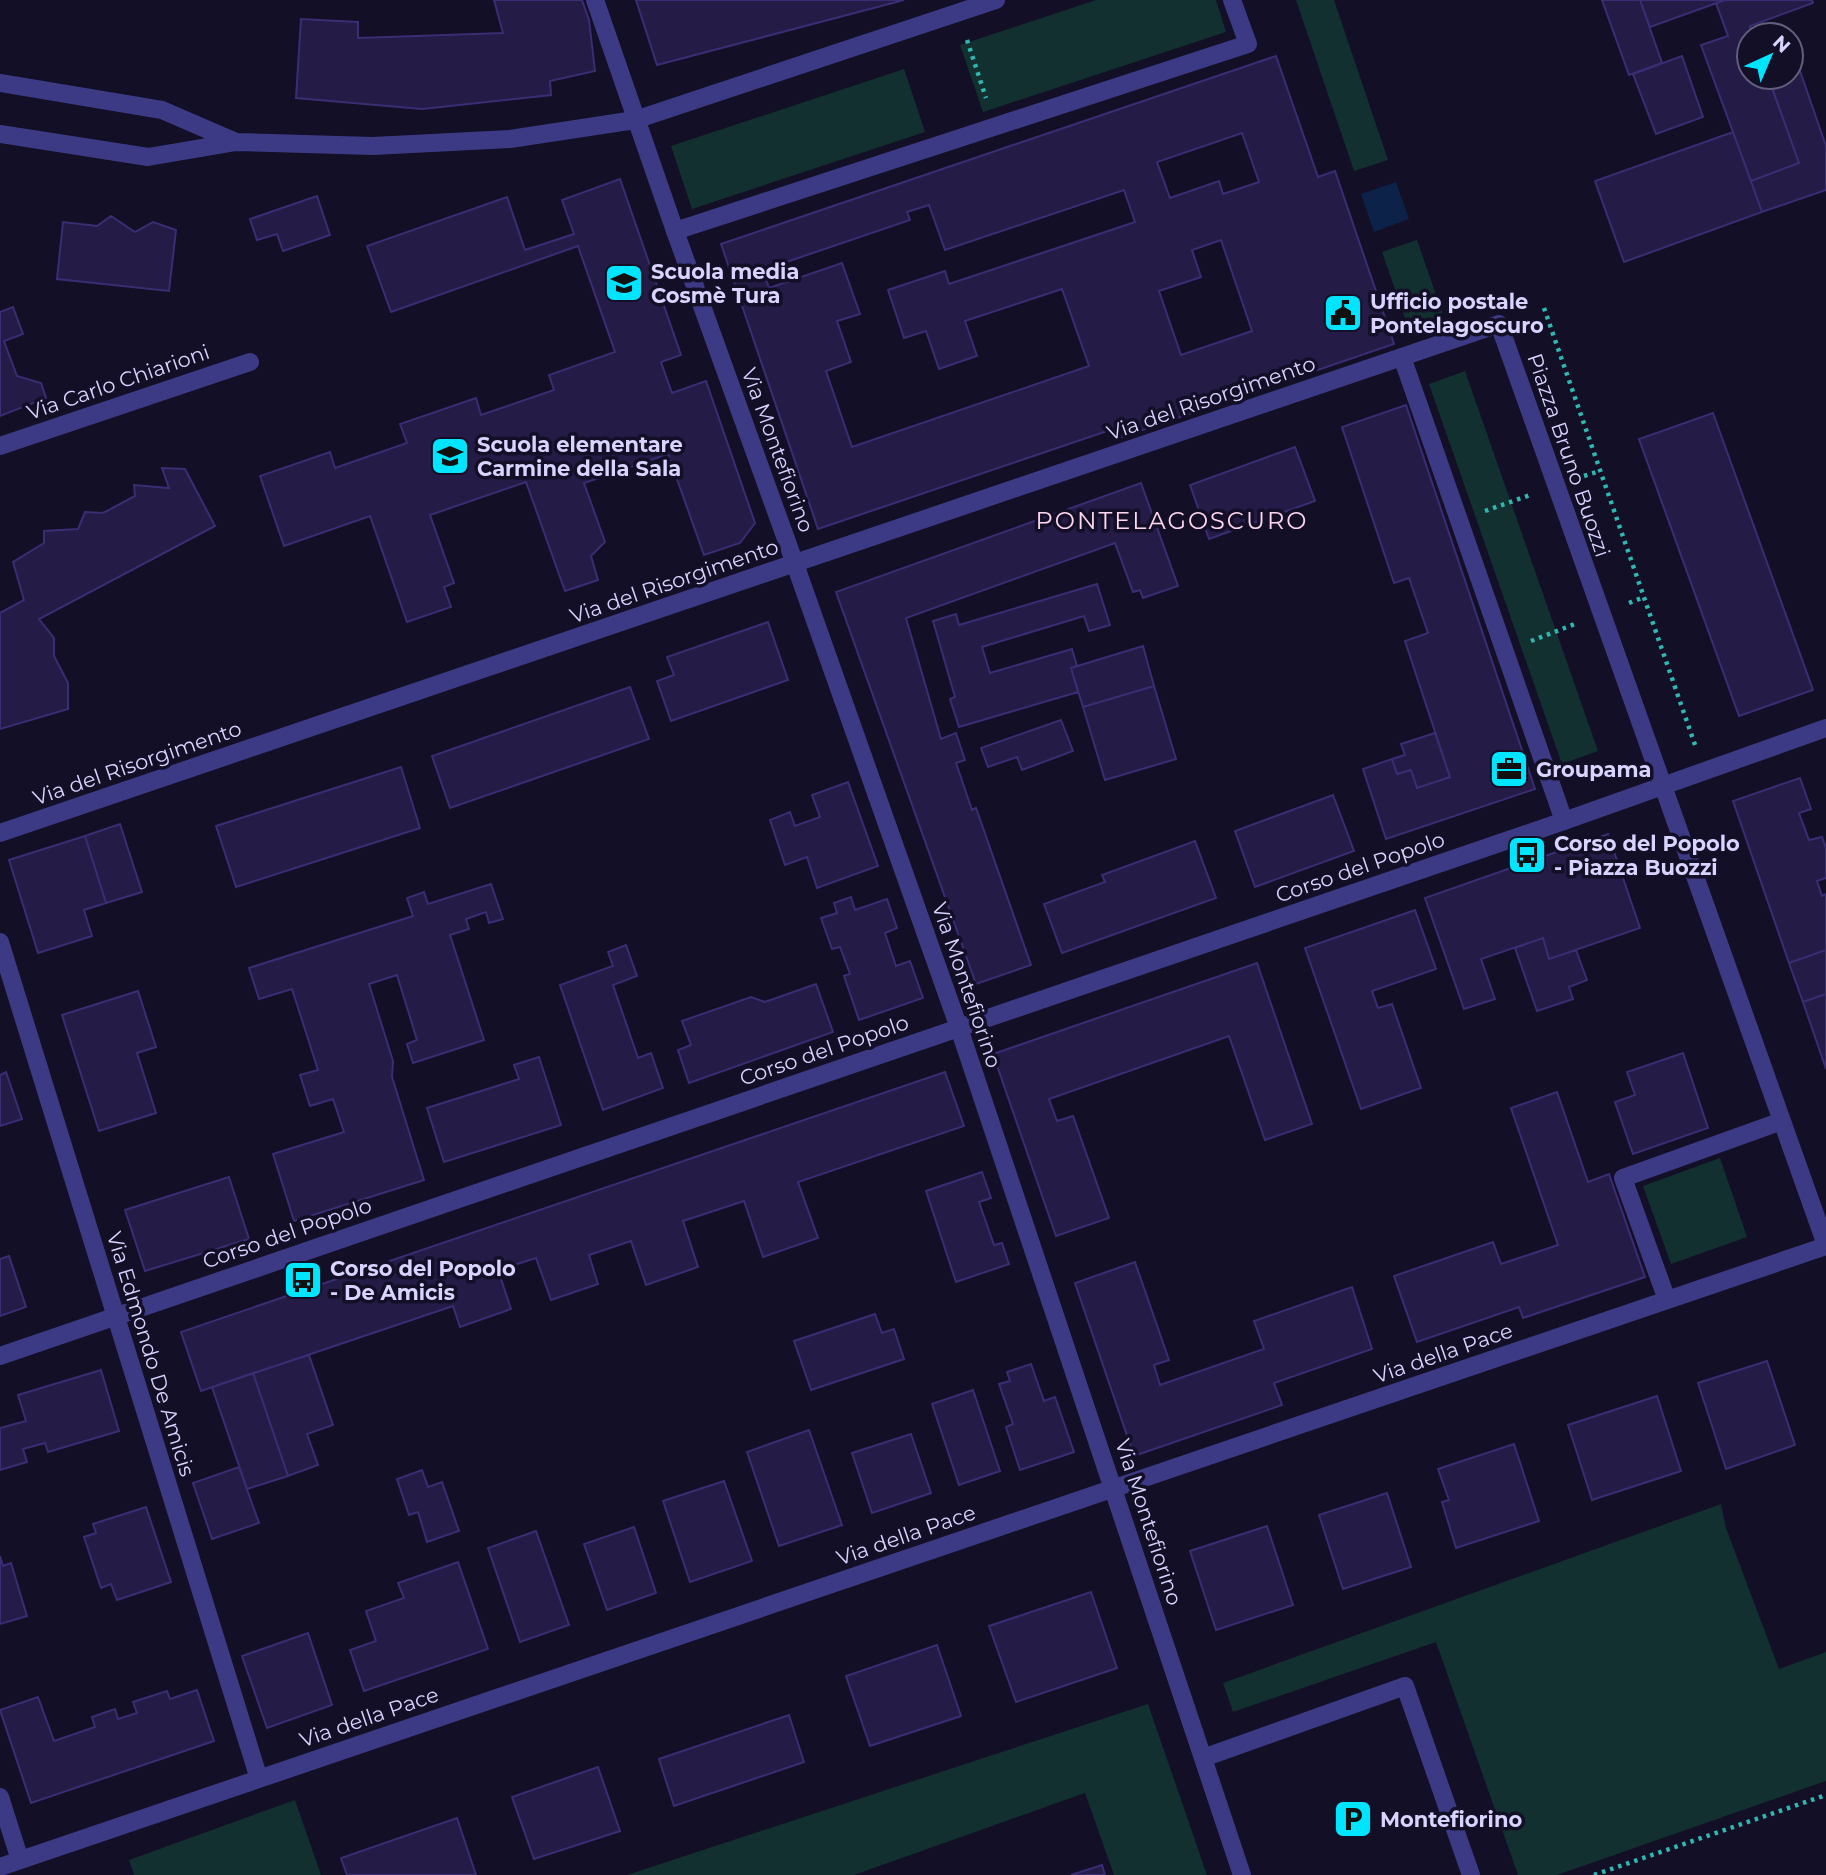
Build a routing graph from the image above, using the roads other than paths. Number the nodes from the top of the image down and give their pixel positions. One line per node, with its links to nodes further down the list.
1 (594, 0): 5 (street, Via Montefiorino)
2 (996, 0): 5 (street)
3 (1232, 0): 8 (street)
4 (0, 83): 7 (street)
5 (635, 120): 7 (street); 8 (street, Via Montefiorino)
6 (0, 134): 7 (street)
7 (236, 142)
8 (675, 231): 12 (street, Via Montefiorino)
9 (1402, 357): 12 (street, Via del Risorgimento); 14 (street, Piazza Bruno Buozzi); 15 (street)
10 (250, 362): 11 (street, Via Carlo Chiarioni)
11 (0, 446)
12 (795, 564): 16 (street, Via del Risorgimento); 18 (street, Via Montefiorino)
13 (1826, 728): 14 (street, Corso del Popolo)
14 (1662, 787): 15 (street, Corso del Popolo); 19 (street, Piazza Bruno Buozzi)
15 (1564, 821): 18 (street, Corso del Popolo)
16 (0, 833)
17 (0, 942): 22 (street, Via Edmondo De Amicis)
18 (959, 1028): 22 (street, Corso del Popolo); 24 (street, Via Montefiorino)
19 (1782, 1121): 20 (street, Piazza Bruno Buozzi); 21 (street)
20 (1826, 1246): 21 (street, Via della Pace)
21 (1667, 1300): 24 (street, Via della Pace)
22 (116, 1316): 23 (street, Corso del Popolo); 26 (street, Via Edmondo De Amicis)
23 (0, 1356)
24 (1114, 1488): 25 (street, Via Montefiorino); 26 (street, Via della Pace)
25 (1203, 1758): 30 (street, Via Montefiorino); 31 (street)
26 (259, 1779): 28 (street, Via della Pace)
27 (0, 1797): 28 (street)
28 (20, 1860): 29 (street, Via della Pace)
29 (0, 1867)
30 (1242, 1875)
31 (1471, 1875)

